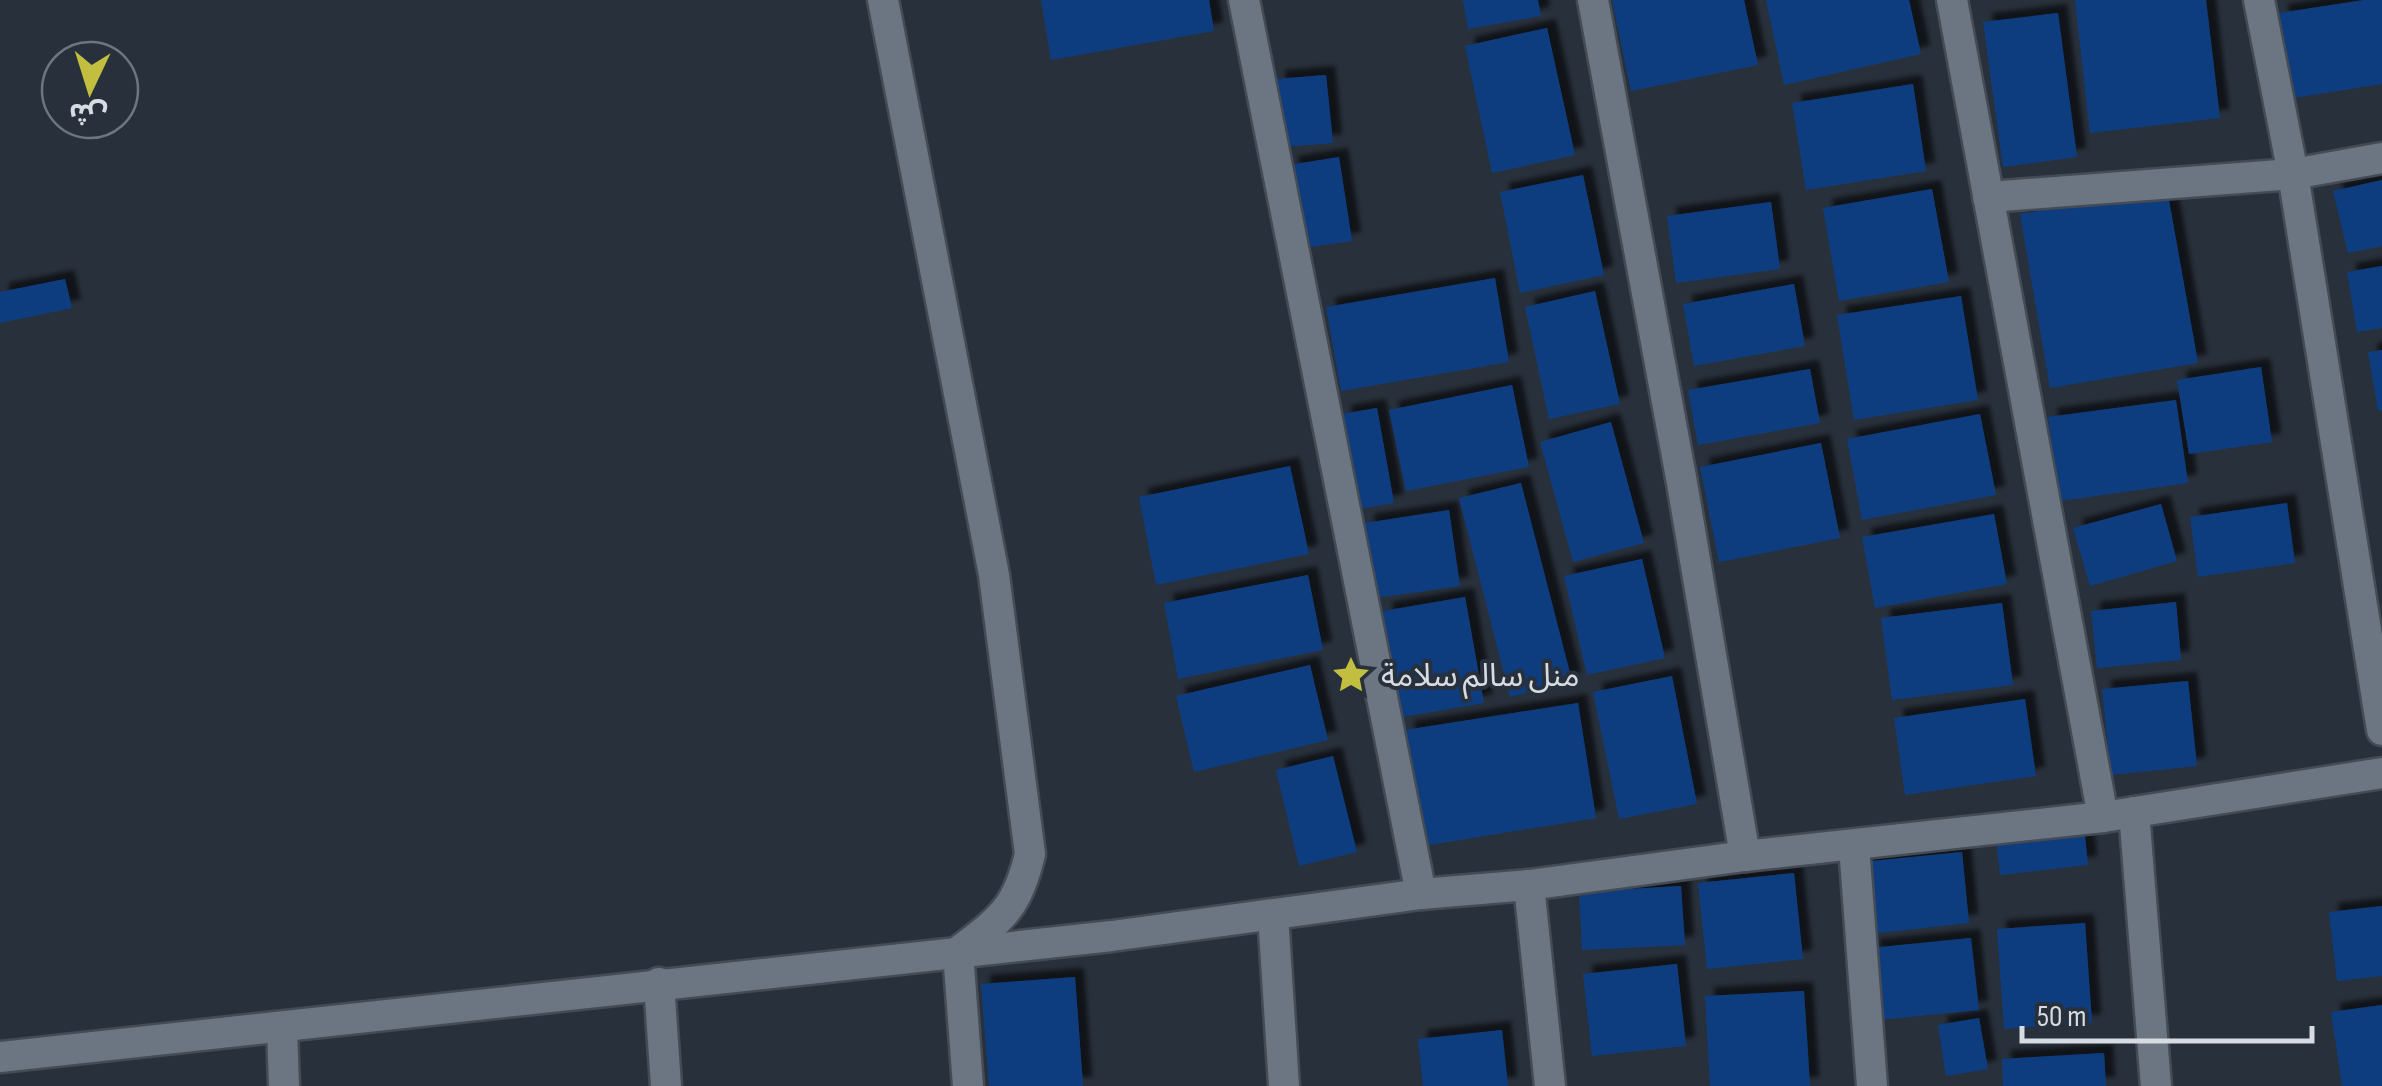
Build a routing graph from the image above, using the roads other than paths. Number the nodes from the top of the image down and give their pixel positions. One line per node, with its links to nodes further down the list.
1 (883, 0): 19 (street)
2 (1244, 0): 17 (street)
3 (1593, 0): 15 (street)
4 (1952, 0): 8 (street)
5 (2259, 0): 7 (street)
6 (2382, 158): 7 (street)
7 (2293, 174): 8 (street); 9 (street)
8 (1988, 197): 13 (street)
9 (2375, 647): 10 (street)
10 (2382, 730)
11 (2382, 773): 12 (street)
12 (2134, 812): 13 (street); 29 (street)
13 (2103, 816): 14 (street)
14 (1854, 846): 15 (street); 28 (street)
15 (1745, 856): 16 (street)
16 (1529, 885): 17 (street); 27 (street)
17 (1421, 894): 18 (street)
18 (1272, 915): 19 (street); 26 (street)
19 (958, 952): 20 (street); 25 (street)
20 (659, 984): 21 (street); 24 (street)
21 (282, 1026): 22 (street); 23 (street)
22 (0, 1056)
23 (284, 1086)
24 (666, 1086)
25 (968, 1086)
26 (1284, 1086)
27 (1550, 1086)
28 (1872, 1086)
29 (2156, 1086)

